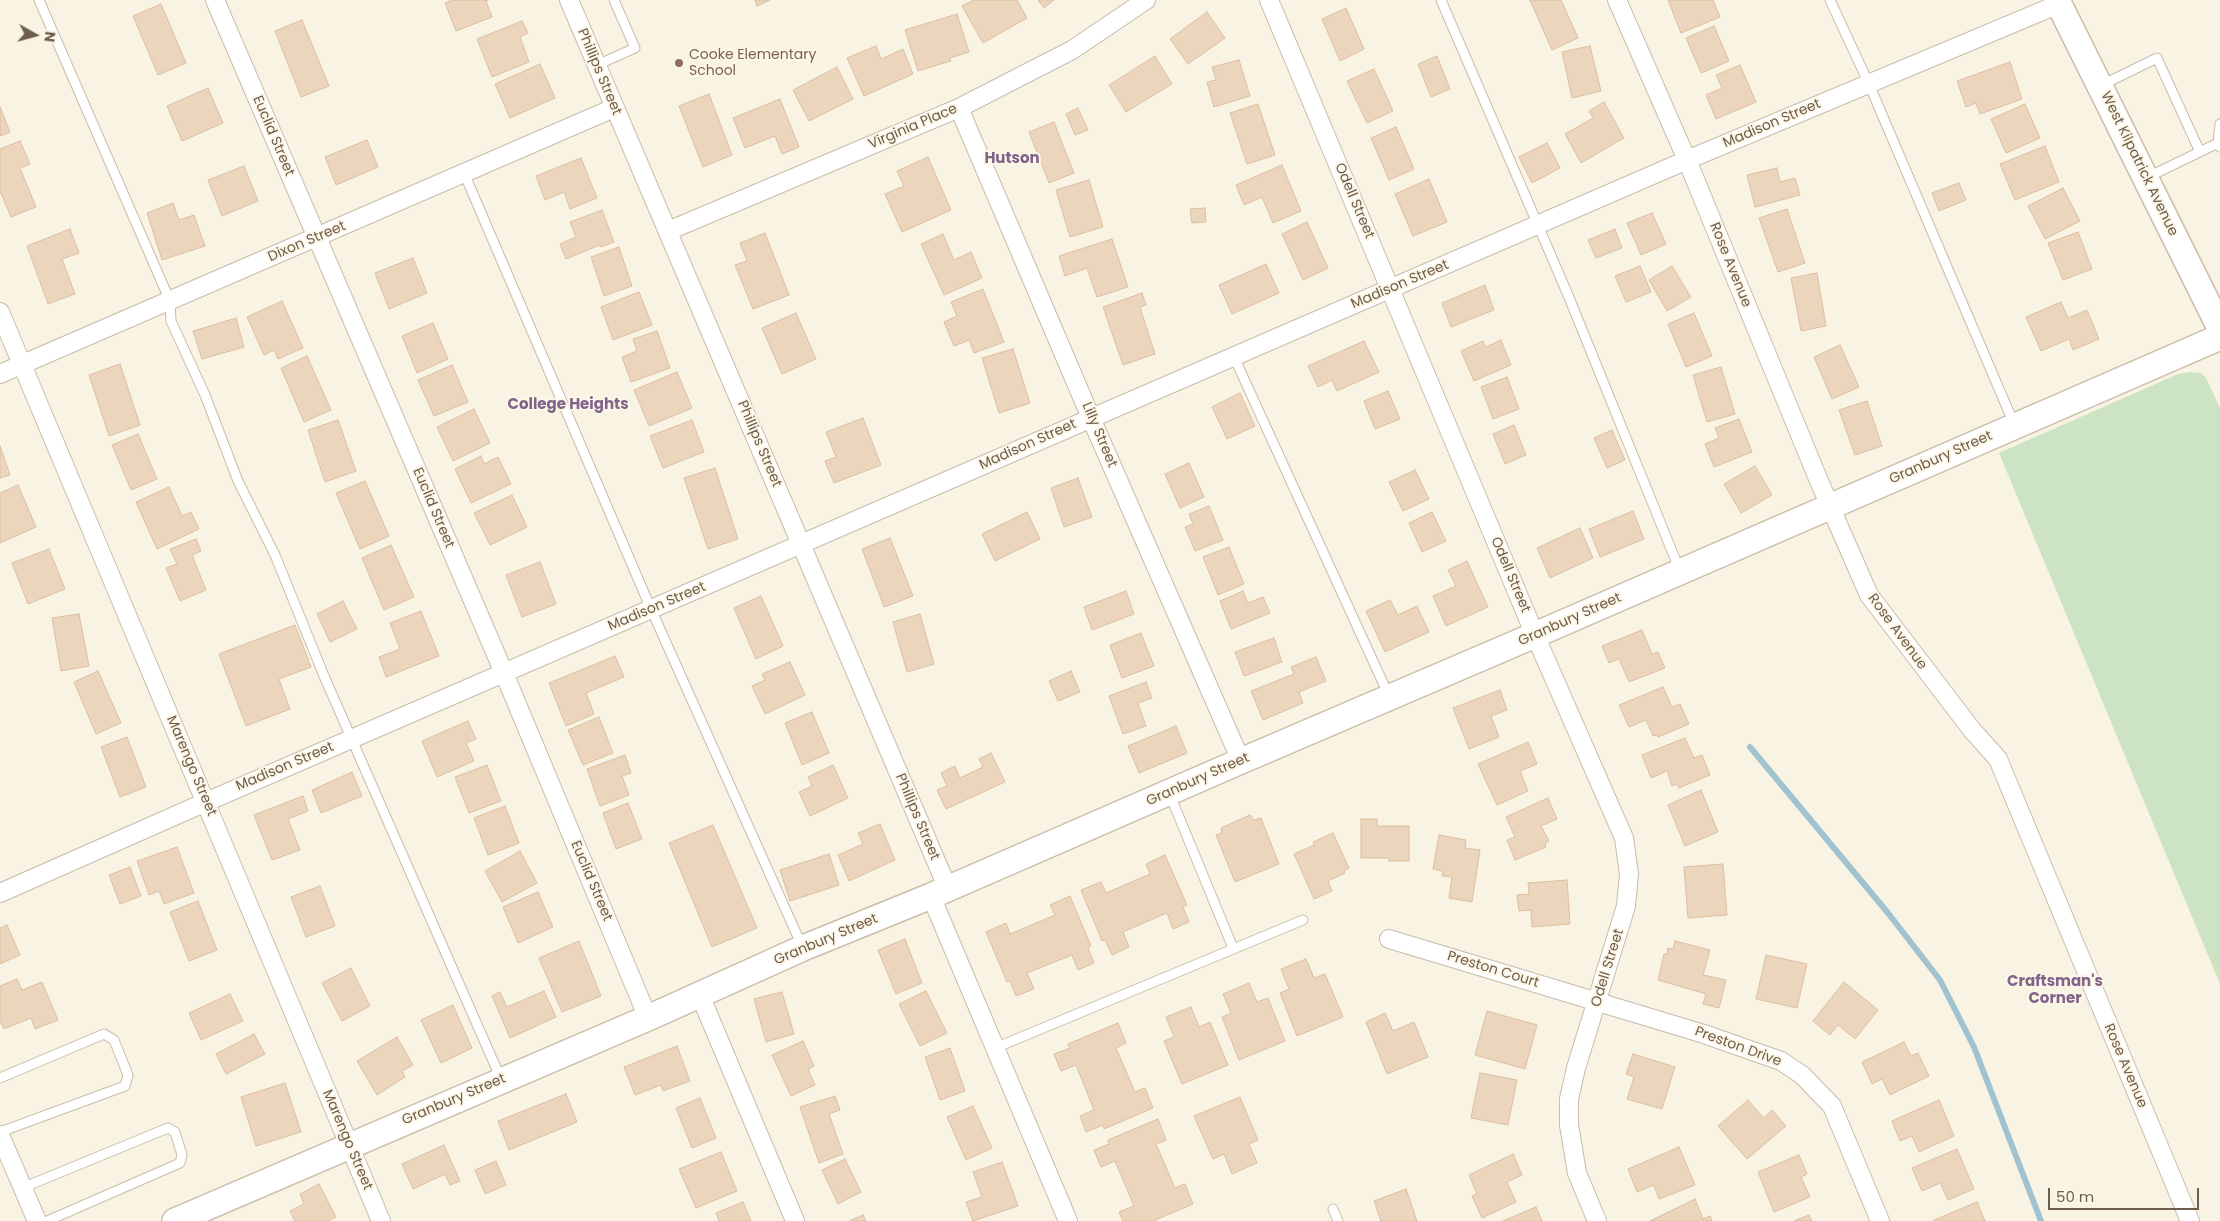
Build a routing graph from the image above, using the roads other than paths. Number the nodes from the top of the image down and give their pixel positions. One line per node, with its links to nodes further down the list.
1 (39, 0): 26 (lane)
2 (215, 0): 24 (street, Euclid Street)
3 (569, 0): 11 (street, Phillips Street)
4 (614, 0): 11 (lane)
5 (1146, 0): 15 (street, Virginia Place)
6 (1268, 0): 25 (street, Odell Street)
7 (1441, 0): 22 (lane)
8 (1617, 0): 19 (street, Rose Avenue)
9 (1830, 0): 12 (lane)
10 (2058, 2): 12 (street, Madison Street); 13 (street, West Kilpatrick Avenue)
11 (597, 65): 14 (street, Phillips Street)
12 (1869, 84): 19 (street, Madison Street); 34 (lane)
13 (2100, 86): 18 (lane); 21 (street, West Kilpatrick Avenue)
14 (614, 108): 20 (street, Dixon Street); 23 (street, Phillips Street)
15 (959, 108): 23 (street, Virginia Place); 33 (street, Lilly Street)
16 (2220, 124): 17 (lane)
17 (2219, 145): 18 (lane)
18 (2200, 152): 21 (lane)
19 (1687, 160): 22 (street, Madison Street); 35 (street, Rose Avenue)
20 (464, 173): 24 (street, Dixon Street); 38 (lane)
21 (2146, 178): 28 (street, West Kilpatrick Avenue)
22 (1538, 226): 25 (street, Madison Street); 37 (lane)
23 (668, 231): 36 (street, Phillips Street)
24 (317, 238): 26 (street, Dixon Street); 40 (street, Euclid Street)
25 (1391, 290): 30 (street, Madison Street); 39 (street, Odell Street)
26 (170, 301): 31 (street, Dixon Street); 42 (lane)
27 (0, 312): 31 (street, Marengo Street)
28 (2220, 328)
29 (2220, 337): 34 (street, Granbury Street)
30 (1234, 357): 33 (street, Madison Street); 41 (lane)
31 (22, 364): 32 (street, Dixon Street); 45 (street, Marengo Street)
32 (0, 374)
33 (1091, 418): 36 (street, Madison Street); 43 (street, Lilly Street)
34 (2015, 426): 35 (street, Granbury Street)
35 (1830, 507): 37 (street, Granbury Street); 71 (street, Rose Avenue)
36 (801, 545): 38 (street, Madison Street); 46 (street, Phillips Street)
37 (1680, 572): 39 (street, Granbury Street)
38 (651, 609): 40 (street, Madison Street); 50 (lane)
39 (1535, 635): 41 (street, Granbury Street); 53 (street, Odell Street)
40 (504, 673): 42 (street, Madison Street); 54 (street, Euclid Street)
41 (1390, 697): 43 (street, Granbury Street)
42 (352, 738): 45 (street, Madison Street); 57 (lane)
43 (1241, 761): 44 (street, Granbury Street)
44 (1169, 792): 46 (street, Granbury Street); 51 (lane)
45 (206, 802): 47 (street, Madison Street); 59 (street, Marengo Street)
46 (940, 892): 50 (street, Granbury Street); 55 (street, Phillips Street)
47 (0, 893)
48 (1303, 920): 51 (lane)
49 (1390, 939): 53 (street, Preston Court)
50 (803, 948): 52 (street, Granbury Street)
51 (1233, 948): 55 (lane)
52 (700, 994): 54 (street, Granbury Street); 66 (street)
53 (1597, 1002): 69 (street, Odell Street); 70 (street, Preston Drive)
54 (648, 1018): 57 (street, Granbury Street)
55 (995, 1048): 67 (street, Phillips Street)
56 (0, 1078): 58 (lane)
57 (501, 1079): 59 (street, Granbury Street)
58 (0, 1134): 60 (street)
59 (350, 1145): 64 (street, Granbury Street); 65 (street, Marengo Street)
60 (22, 1188): 62 (street); 63 (lane)
61 (1333, 1209): 68 (lane)
62 (37, 1221)
63 (47, 1221)
64 (175, 1221)
65 (381, 1221)
66 (795, 1221)
67 (1068, 1221)
68 (1338, 1221)
69 (1597, 1221)
70 (1880, 1221)
71 (2190, 1221)

